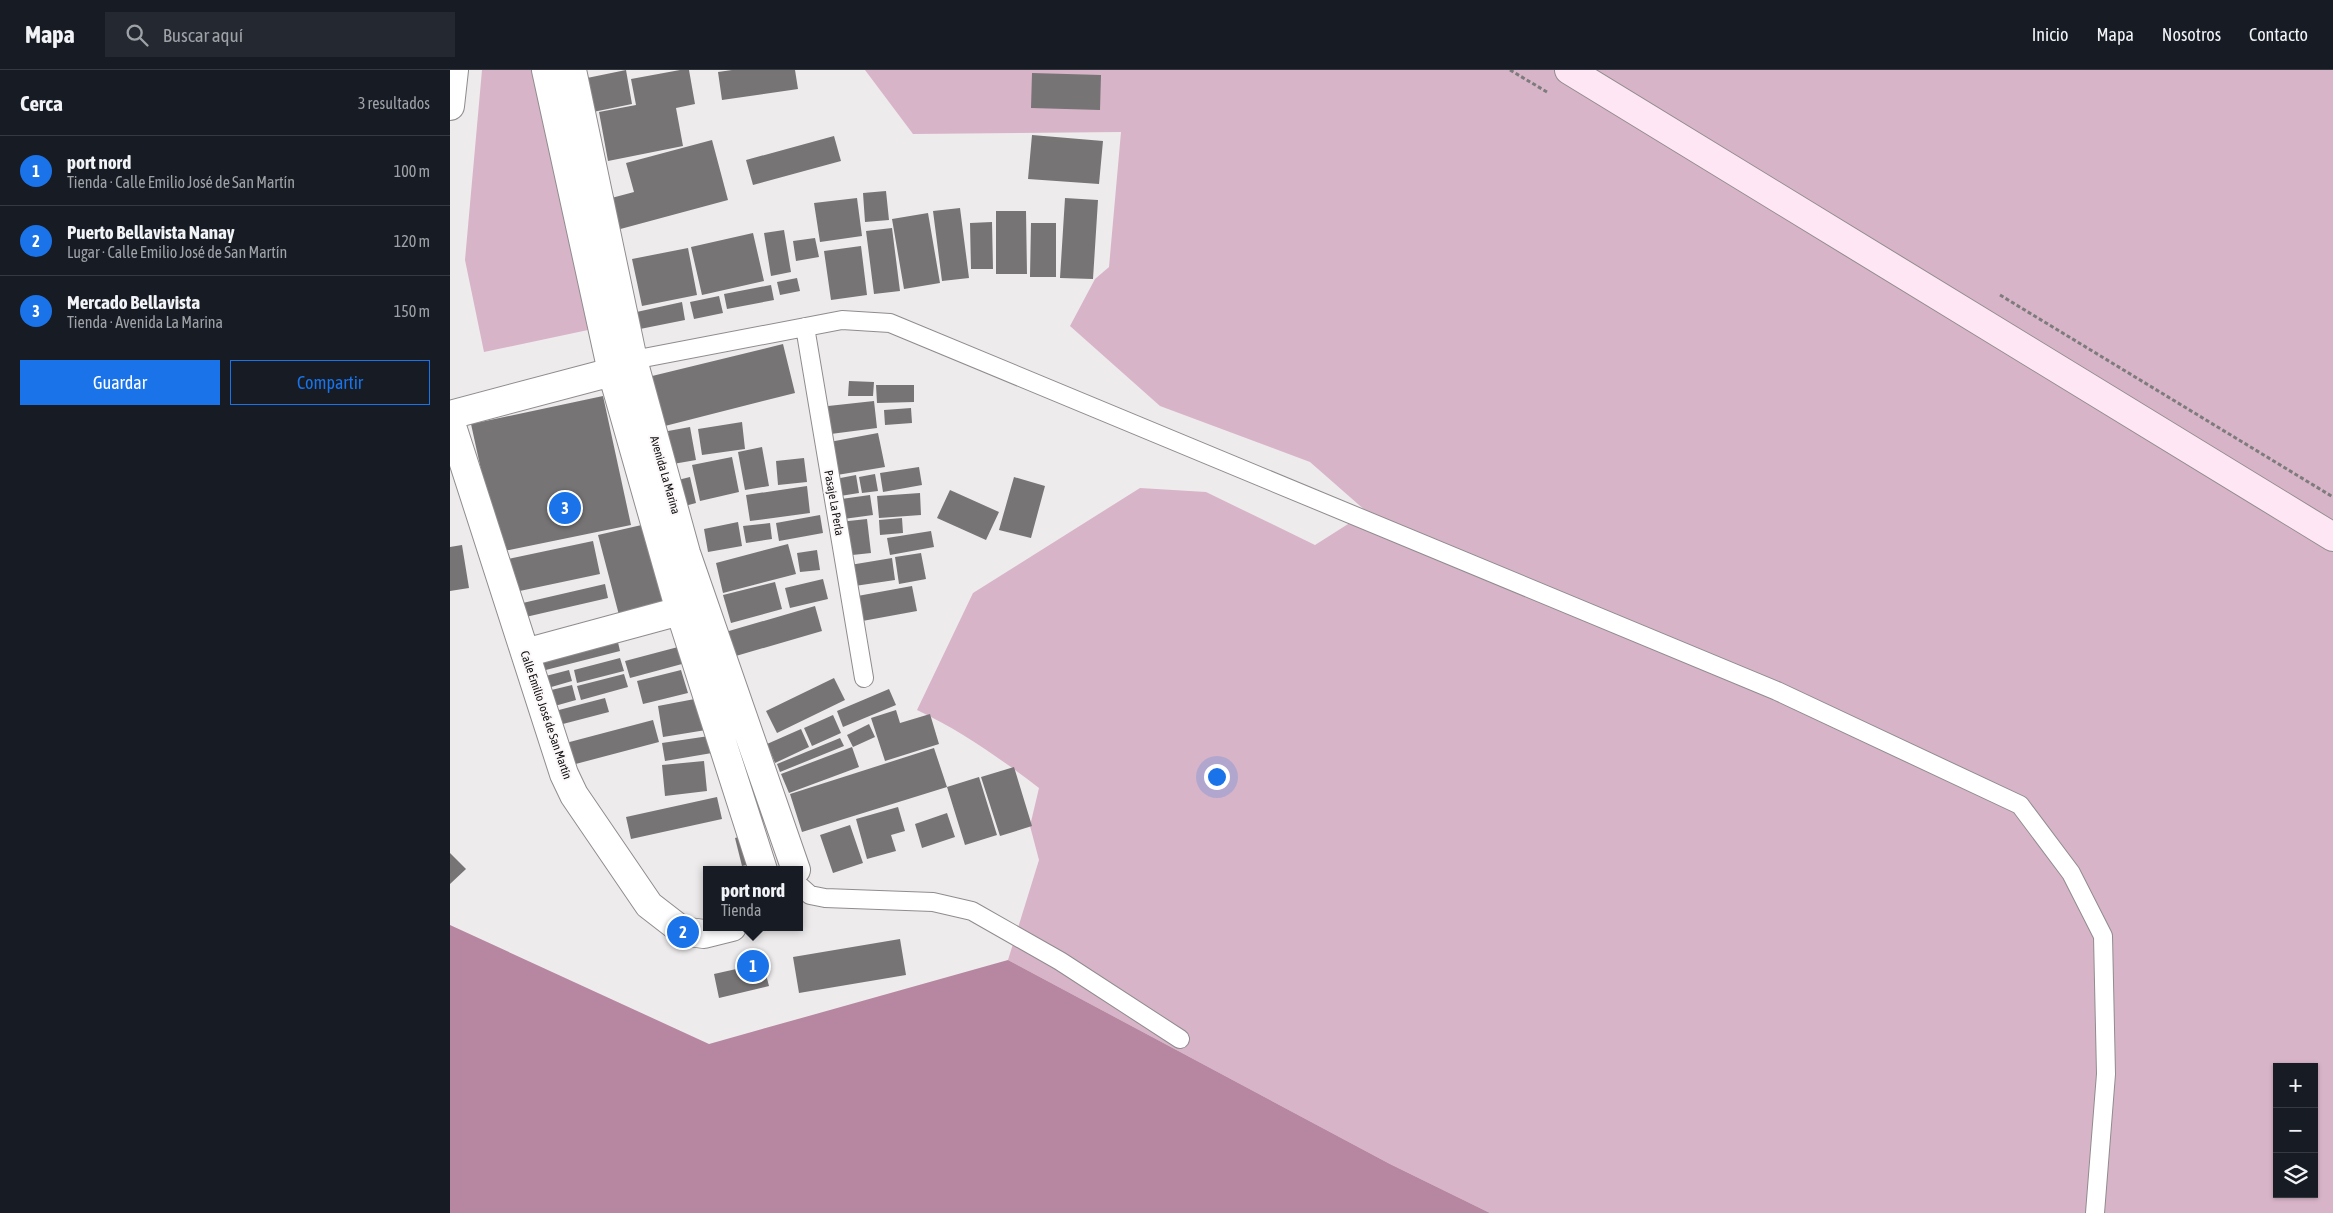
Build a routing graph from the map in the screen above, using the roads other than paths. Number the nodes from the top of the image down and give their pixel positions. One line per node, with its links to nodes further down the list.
1 (454, 70): 5 (street)
2 (546, 70): 7 (street, Avenida La Marina)
3 (572, 70): 7 (street, Avenida La Marina)
4 (1569, 70): 10 (main road)
5 (450, 106)
6 (805, 327): 7 (lane); 13 (lane, Pasaje La Perla); 19 (lane)
7 (622, 366): 8 (street); 11 (street, Avenida La Marina); 15 (street, Avenida La Marina)
8 (450, 415)
9 (450, 420): 12 (street, Calle Emilio José de San Martín)
10 (2333, 537)
11 (680, 611): 12 (street); 14 (street, Avenida La Marina)
12 (525, 653): 17 (street, Calle Emilio José de San Martín)
13 (864, 678)
14 (762, 866)
15 (794, 866)
16 (803, 885): 18 (lane)
17 (716, 931)
18 (1180, 1039)
19 (2095, 1213)

